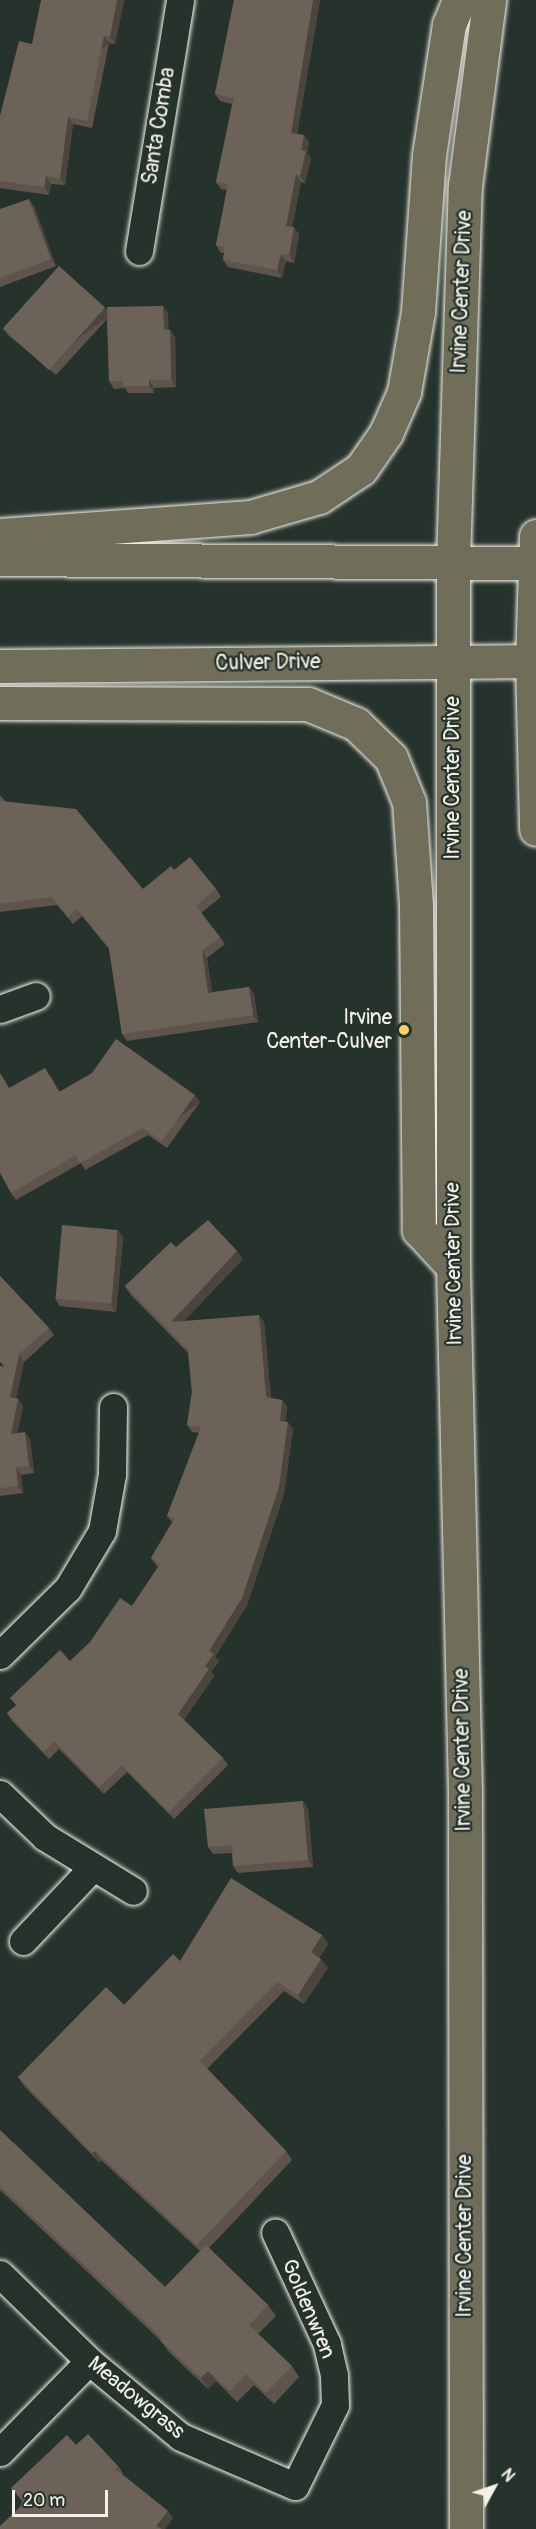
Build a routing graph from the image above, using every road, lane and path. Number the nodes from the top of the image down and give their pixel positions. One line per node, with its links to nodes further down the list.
1 (180, 0): 4 (street, Santa Comba)
2 (459, 0): 5 (main road)
3 (489, 0): 8 (main road, Irvine Center Drive)
4 (139, 251)
5 (0, 534)
6 (536, 554): 8 (main road); 10 (main road)
7 (0, 559): 8 (main road)
8 (453, 562): 9 (main road, Irvine Center Drive)
9 (453, 661): 10 (main road, Culver Drive); 11 (main road, Culver Drive); 16 (main road, Irvine Center Drive)
10 (534, 661): 13 (main road)
11 (0, 666)
12 (0, 703): 16 (main road)
13 (536, 829)
14 (36, 996): 15 (street)
15 (0, 1009)
16 (453, 1268): 28 (main road, Irvine Center Drive)
17 (113, 1407): 18 (street)
18 (0, 1655)
19 (0, 1794): 20 (street)
20 (93, 1867): 21 (street); 22 (street)
21 (133, 1891)
22 (23, 1941)
23 (275, 2232): 27 (street, Goldenwren)
24 (0, 2274): 25 (street, Meadowgrass)
25 (89, 2361): 26 (street); 27 (street, Meadowgrass)
26 (0, 2452)
27 (295, 2486)
28 (465, 2529)

